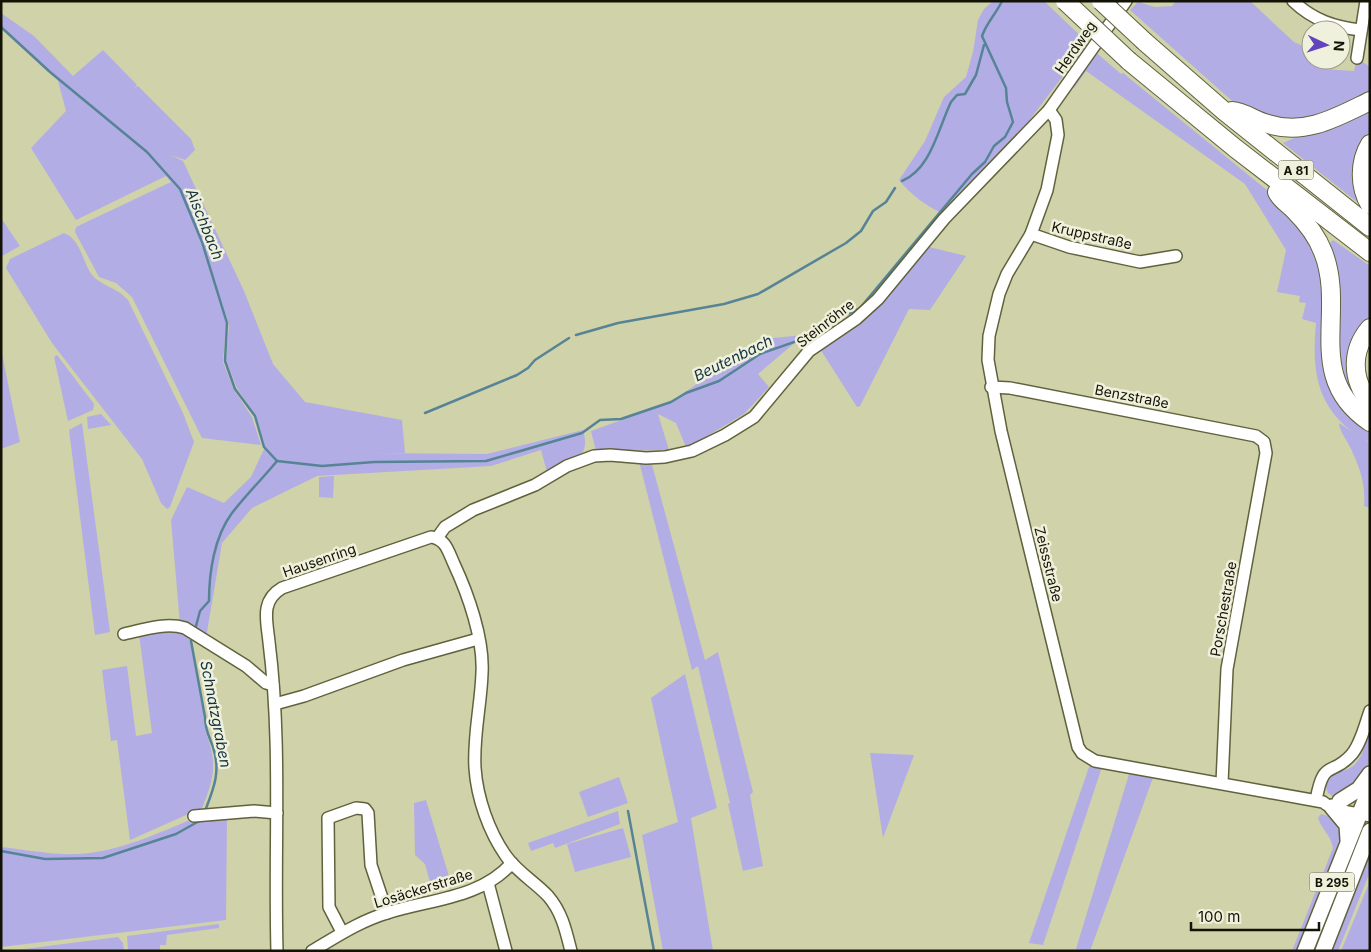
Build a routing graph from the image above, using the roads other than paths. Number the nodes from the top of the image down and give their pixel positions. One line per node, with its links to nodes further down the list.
1 (1065, 1): 12 (highway, A 81, bridge)
2 (1101, 1): 10 (highway, A 81, bridge)
3 (1126, 1): 9 (street, Herdweg)
4 (1293, 1): 6 (street)
5 (1366, 1): 6 (street)
6 (1361, 30): 7 (street)
7 (1357, 58)
8 (1370, 101): 10 (highway, A 81)
9 (1049, 110): 15 (street, Zeissstraße); 23 (street, Steinröhre)
10 (1224, 110): 14 (highway, A 81)
11 (1370, 144): 13 (highway)
12 (1270, 176): 16 (highway, A 81); 21 (highway)
13 (1368, 202)
14 (1370, 227)
15 (1031, 234): 17 (street, Kruppstraße); 19 (street, Zeissstraße)
16 (1370, 252)
17 (1176, 256)
18 (1370, 328): 20 (highway)
19 (991, 387): 22 (street, Benzstraße); 30 (street, Zeissstraße)
20 (1370, 402)
21 (1370, 422)
22 (1264, 442): 30 (street, Porschestraße)
23 (437, 538): 25 (street); 26 (street, Hausenring)
24 (124, 634): 26 (street)
25 (478, 639): 27 (street); 38 (street)
26 (273, 686): 27 (street, Hausenring)
27 (275, 704): 33 (street, Hausenring)
28 (1370, 711): 32 (street)
29 (1370, 774): 32 (main road)
30 (1222, 784): 32 (street, Zeissstraße)
31 (1370, 788): 35 (main road, B 295)
32 (1328, 802): 35 (street, Zeissstraße); 37 (main road)
33 (276, 813): 34 (street); 42 (street, Hausenring)
34 (202, 815)
35 (1365, 815): 37 (main road, B 295)
36 (1370, 831): 47 (main road, B 295)
37 (1347, 844): 46 (main road, B 295)
38 (512, 863): 39 (street, Losäckerstraße); 45 (street)
39 (488, 883): 40 (street, Losäckerstraße); 44 (street)
40 (387, 913): 41 (street, Losäckerstraße); 41 (street)
41 (342, 932): 43 (street, Losäckerstraße)
42 (277, 951)
43 (312, 951)
44 (506, 951)
45 (572, 951)
46 (1305, 951)
47 (1323, 951)

